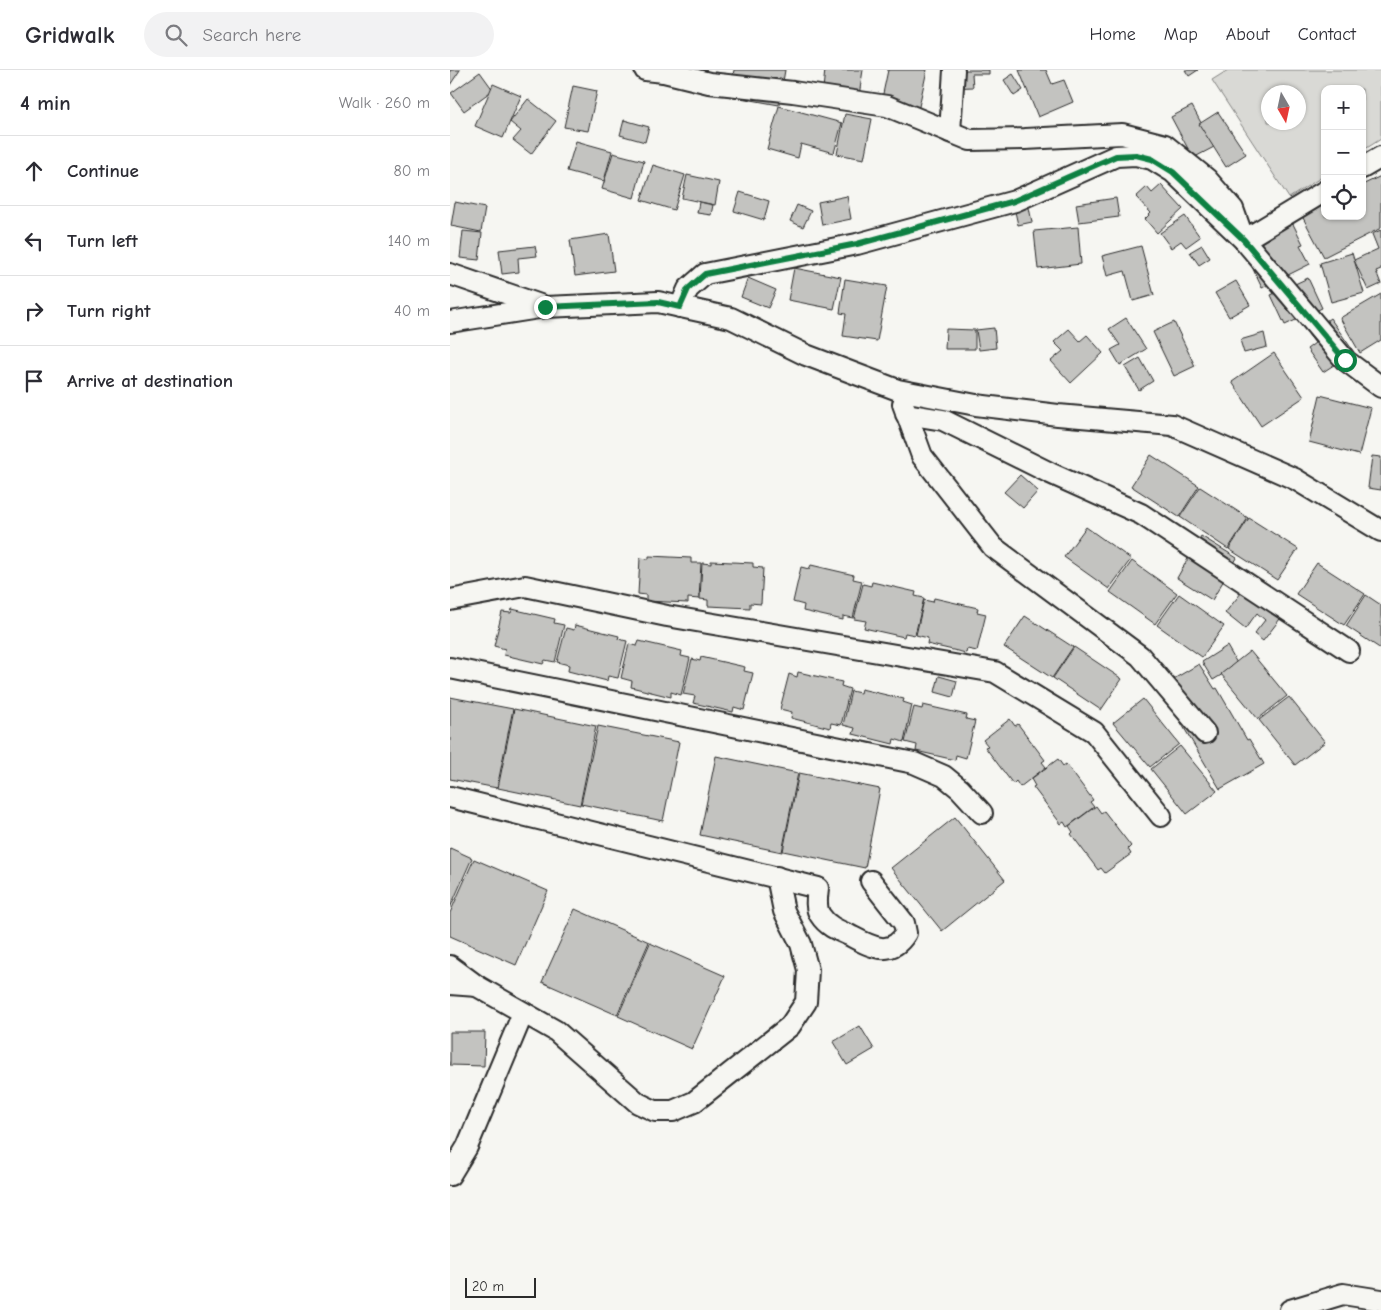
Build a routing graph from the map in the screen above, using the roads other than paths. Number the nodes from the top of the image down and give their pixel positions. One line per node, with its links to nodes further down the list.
1 (954, 70): 3 (street)
2 (658, 71): 3 (street)
3 (950, 132): 7 (street)
4 (1381, 157): 5 (street)
5 (1366, 166)
6 (1321, 193): 7 (street)
7 (1244, 240): 10 (street); 12 (street)
8 (450, 274): 9 (street)
9 (545, 307): 10 (street); 11 (street)
10 (680, 307): 13 (street)
11 (450, 322)
12 (1379, 383)
13 (898, 390): 14 (street); 15 (street)
14 (906, 414): 17 (street); 19 (street)
15 (1381, 532)
16 (450, 600): 22 (street)
17 (1349, 651)
18 (450, 668): 21 (street)
19 (1205, 733)
20 (450, 797): 23 (street)
21 (982, 813)
22 (1161, 816)
23 (777, 878): 24 (street); 28 (street)
24 (871, 881)
25 (450, 966): 27 (street)
26 (450, 984): 27 (street)
27 (477, 986): 28 (street)
28 (523, 1013): 29 (street)
29 (450, 1175)
30 (1381, 1300): 31 (street)
31 (1290, 1310)

